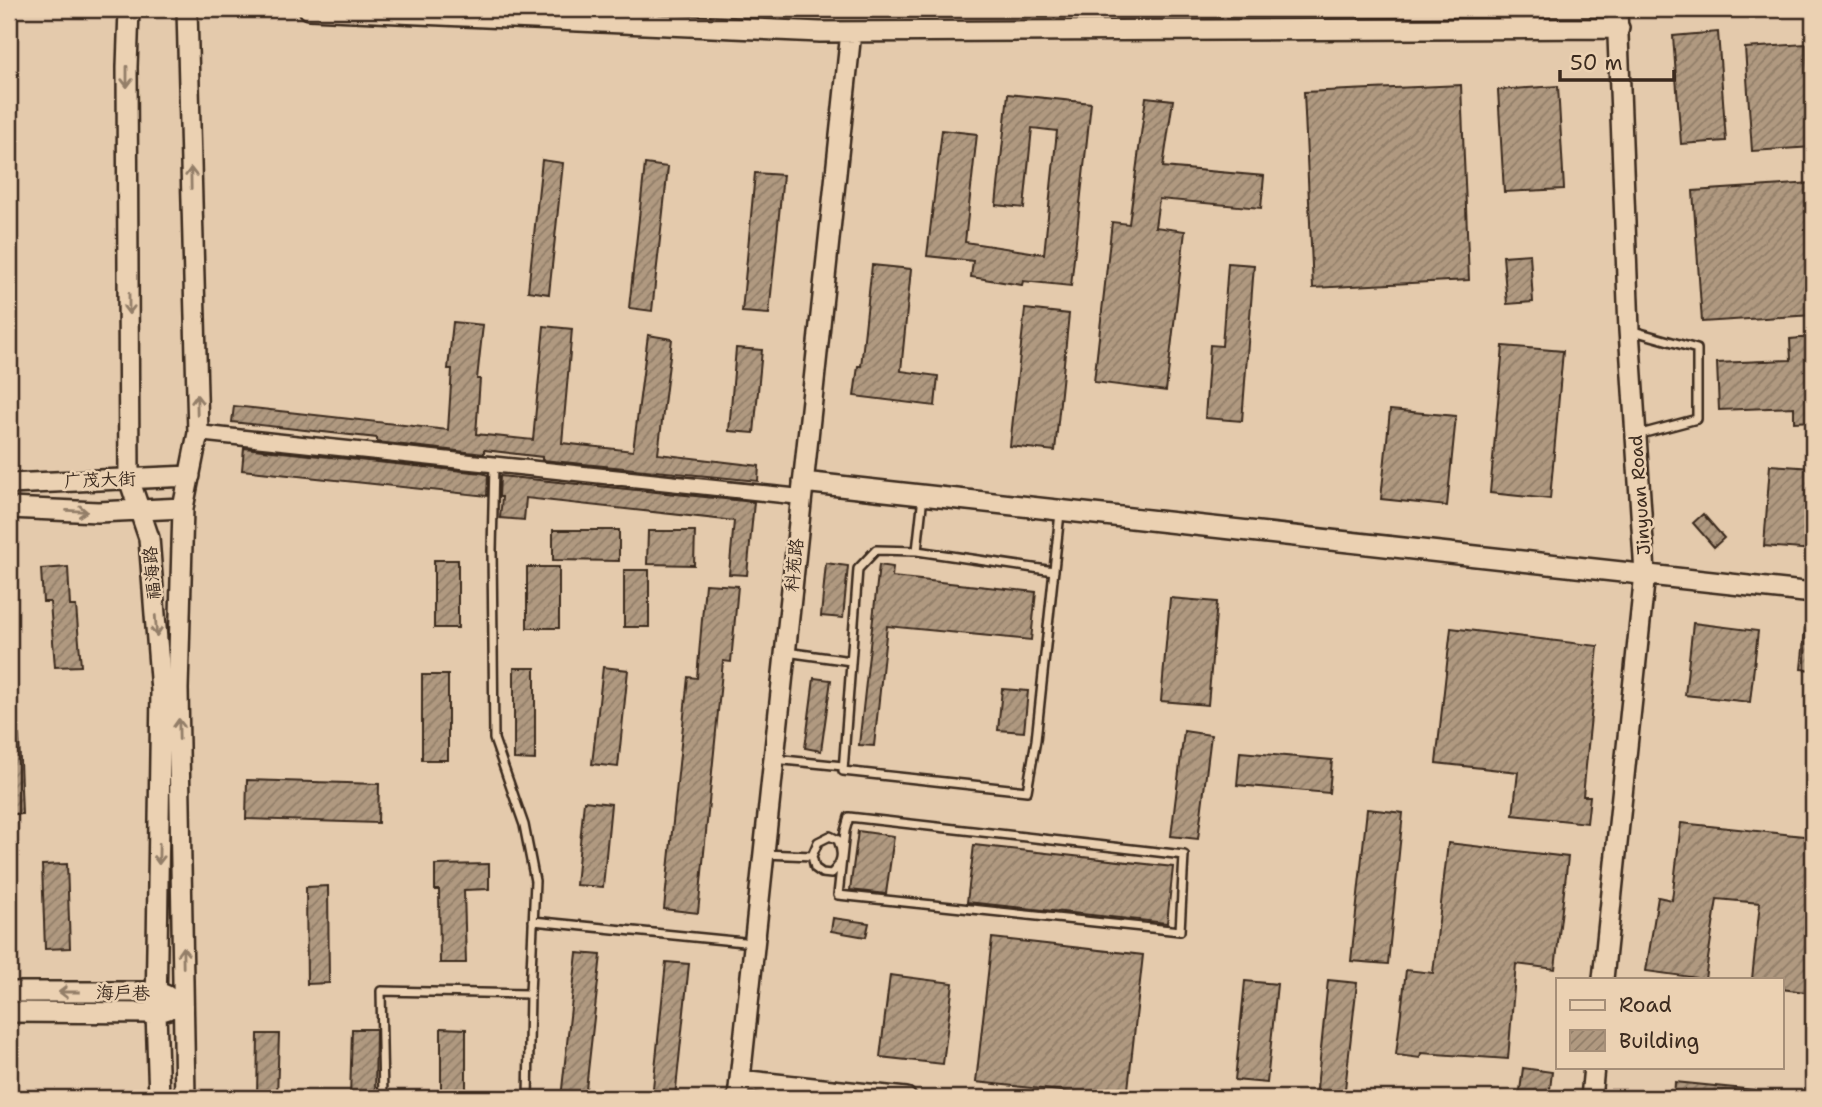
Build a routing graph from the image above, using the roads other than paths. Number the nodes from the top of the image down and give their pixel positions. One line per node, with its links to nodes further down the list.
1 (130, 9): 11 (street, 福海路, one-way to 11)
2 (187, 9): 7 (street, 福海路, one-way to 2)
3 (309, 9): 5 (street)
4 (1618, 18): 5 (street); 6 (street, Jinyuan Road)
5 (851, 32): 13 (street, 科苑路)
6 (1629, 330): 8 (street, Jinyuan Road); 8 (lane)
7 (198, 433): 9 (street); 10 (street, 福海路)
8 (1636, 435): 21 (street, Jinyuan Road)
9 (494, 464): 13 (street); 30 (lane)
10 (190, 476): 11 (street, 广茂大街); 16 (street, 福海路)
11 (129, 479): 12 (street, 广茂大街); 17 (street, 福海路)
12 (9, 484)
13 (802, 489): 14 (street); 23 (street, 科苑路)
14 (923, 495): 18 (street); 19 (lane)
15 (9, 508): 17 (street, 广茂大街, one-way to 17)
16 (183, 508): 17 (street, 广茂大街); 36 (street, 福海路, one-way to 16)
17 (138, 510): 34 (street, 福海路, one-way to 34)
18 (1060, 512): 20 (lane); 21 (street)
19 (917, 551): 20 (lane); 24 (lane)
20 (1054, 571): 26 (lane)
21 (1645, 573): 22 (street); 32 (street, Jinyuan Road)
22 (1813, 593)
23 (785, 652): 24 (lane); 25 (street, 科苑路)
24 (851, 661): 26 (lane)
25 (774, 759): 26 (lane); 28 (street, 科苑路)
26 (843, 766)
27 (843, 851): 27 (lane); 29 (lane); 29 (lane)
28 (764, 854): 29 (lane); 31 (street, 科苑路)
29 (812, 856)
30 (533, 921): 31 (lane); 35 (lane)
31 (754, 943): 40 (street, 科苑路)
32 (1603, 978)
33 (9, 992): 34 (street, 海户巷, one-way to 33)
34 (158, 992): 36 (street, 海户巷); 38 (street, 福海路)
35 (530, 994): 43 (lane); 44 (lane)
36 (184, 1004): 38 (street, 海户巷); 42 (street, 福海路)
37 (9, 1012): 38 (street, 海户巷)
38 (156, 1013): 41 (street, 福海路)
39 (1594, 1068): 46 (street)
40 (739, 1089): 45 (street)
41 (159, 1098)
42 (185, 1098)
43 (383, 1098)
44 (528, 1098)
45 (906, 1098)
46 (1591, 1098)

